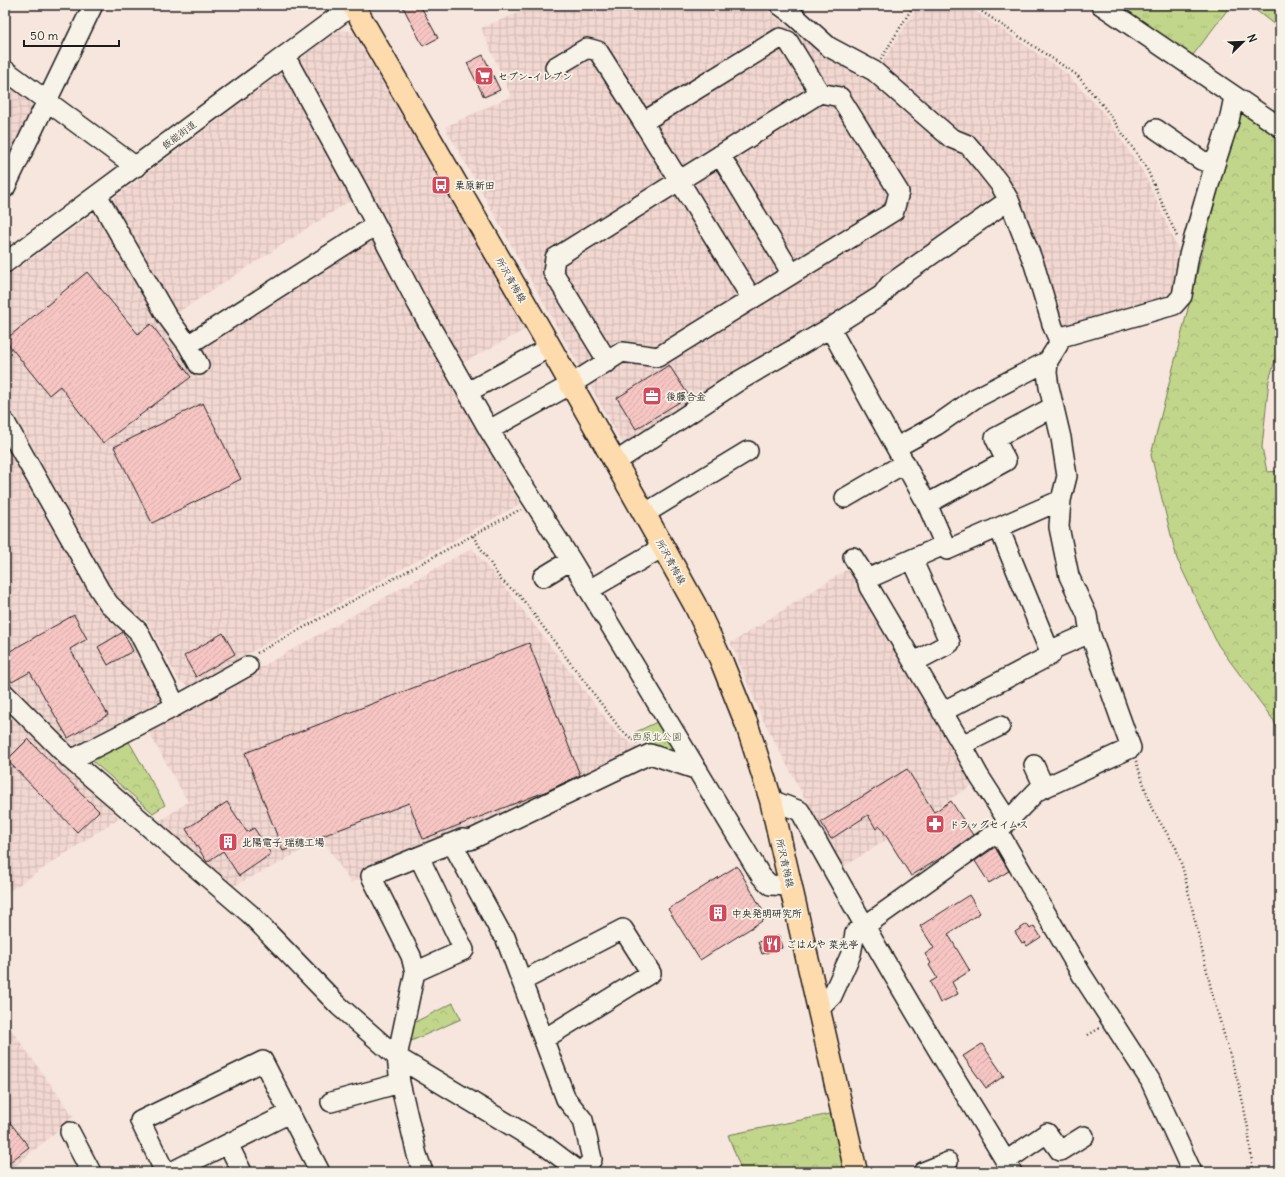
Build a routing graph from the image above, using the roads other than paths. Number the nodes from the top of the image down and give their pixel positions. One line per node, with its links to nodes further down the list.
1 (93, 5): 10 (street)
2 (354, 5): 5 (street, 飯能街道); 28 (main road, 所沢青梅線)
3 (780, 5): 20 (street)
4 (1101, 5): 9 (street)
5 (286, 56): 16 (street, 飯能街道); 21 (street)
6 (555, 67): 11 (street)
7 (5, 70): 10 (street)
8 (820, 93): 11 (street); 14 (street); 23 (street)
9 (1234, 96): 12 (street); 15 (street)
10 (46, 100): 16 (street); 18 (street)
11 (643, 122): 17 (street)
12 (1280, 127)
13 (1156, 129): 15 (street)
14 (720, 155): 17 (street); 23 (street)
15 (1215, 164): 26 (street)
16 (136, 167): 19 (street, 飯能街道)
17 (680, 181): 24 (street); 30 (street)
18 (5, 188)
19 (98, 195): 22 (street, 飯能街道); 27 (street)
20 (1009, 200): 25 (street); 26 (street)
21 (376, 225): 27 (street); 33 (street)
22 (5, 263)
23 (792, 274): 24 (street)
24 (752, 298): 30 (street)
25 (830, 328): 38 (street); 39 (street)
26 (1058, 338): 29 (street)
27 (188, 345): 31 (street)
28 (550, 347): 32 (main road, 所沢青梅線); 33 (street)
29 (1048, 361): 34 (street); 38 (street)
30 (608, 362): 32 (street)
31 (199, 365)
32 (570, 385): 36 (street); 39 (main road, 所沢青梅線)
33 (468, 392): 36 (street)
34 (1053, 407): 41 (street); 42 (street)
35 (5, 422): 58 (street)
36 (489, 430): 48 (street)
37 (748, 451): 43 (street)
38 (901, 455): 40 (street); 42 (street)
39 (614, 463): 43 (main road, 所沢青梅線)
40 (845, 497)
41 (1061, 500): 44 (street); 53 (street)
42 (927, 504): 45 (street)
43 (644, 514): 46 (main road, 所沢青梅線)
44 (999, 528): 45 (street); 54 (street)
45 (944, 545): 49 (street)
46 (663, 547): 52 (street); 66 (main road, 所沢青梅線)
47 (853, 557): 51 (street)
48 (571, 560): 50 (street); 52 (street)
49 (912, 560): 51 (street); 56 (street)
50 (543, 577)
51 (867, 579): 56 (street)
52 (589, 590): 64 (street)
53 (1090, 633): 54 (street); 65 (street)
54 (1049, 651): 59 (street)
55 (253, 660): 58 (street)
56 (914, 662): 59 (street)
57 (5, 694): 62 (street)
58 (176, 706): 62 (street)
59 (942, 712): 61 (street)
60 (1000, 726): 61 (street)
61 (962, 745): 67 (street)
62 (71, 760): 76 (street)
63 (1034, 765): 65 (street)
64 (698, 770): 68 (street); 70 (street)
65 (1044, 787): 67 (street)
66 (771, 800): 70 (main road, 所沢青梅線); 71 (street)
67 (1003, 826): 71 (street); 94 (street)
68 (452, 843): 69 (street); 73 (street)
69 (419, 857): 72 (street); 72 (street)
70 (790, 886): 74 (main road, 所沢青梅線)
71 (864, 926): 74 (street); 84 (street)
72 (415, 972): 76 (street)
73 (522, 981): 75 (street); 75 (street)
74 (819, 1009): 92 (main road, 所沢青梅線)
75 (544, 1039): 91 (street)
76 (397, 1057): 77 (street); 91 (street)
77 (400, 1083): 78 (street); 90 (street)
78 (330, 1102)
79 (290, 1114): 82 (street); 85 (street); 87 (street)
80 (70, 1132): 86 (street)
81 (1084, 1136): 84 (street)
82 (228, 1144): 88 (street); 89 (street)
83 (948, 1162): 93 (street)
84 (1009, 1166)
85 (318, 1170)
86 (91, 1172)
87 (165, 1172)
88 (171, 1172)
89 (242, 1172)
90 (422, 1172)
91 (582, 1172)
92 (856, 1172)
93 (923, 1172)
94 (1192, 1172)

